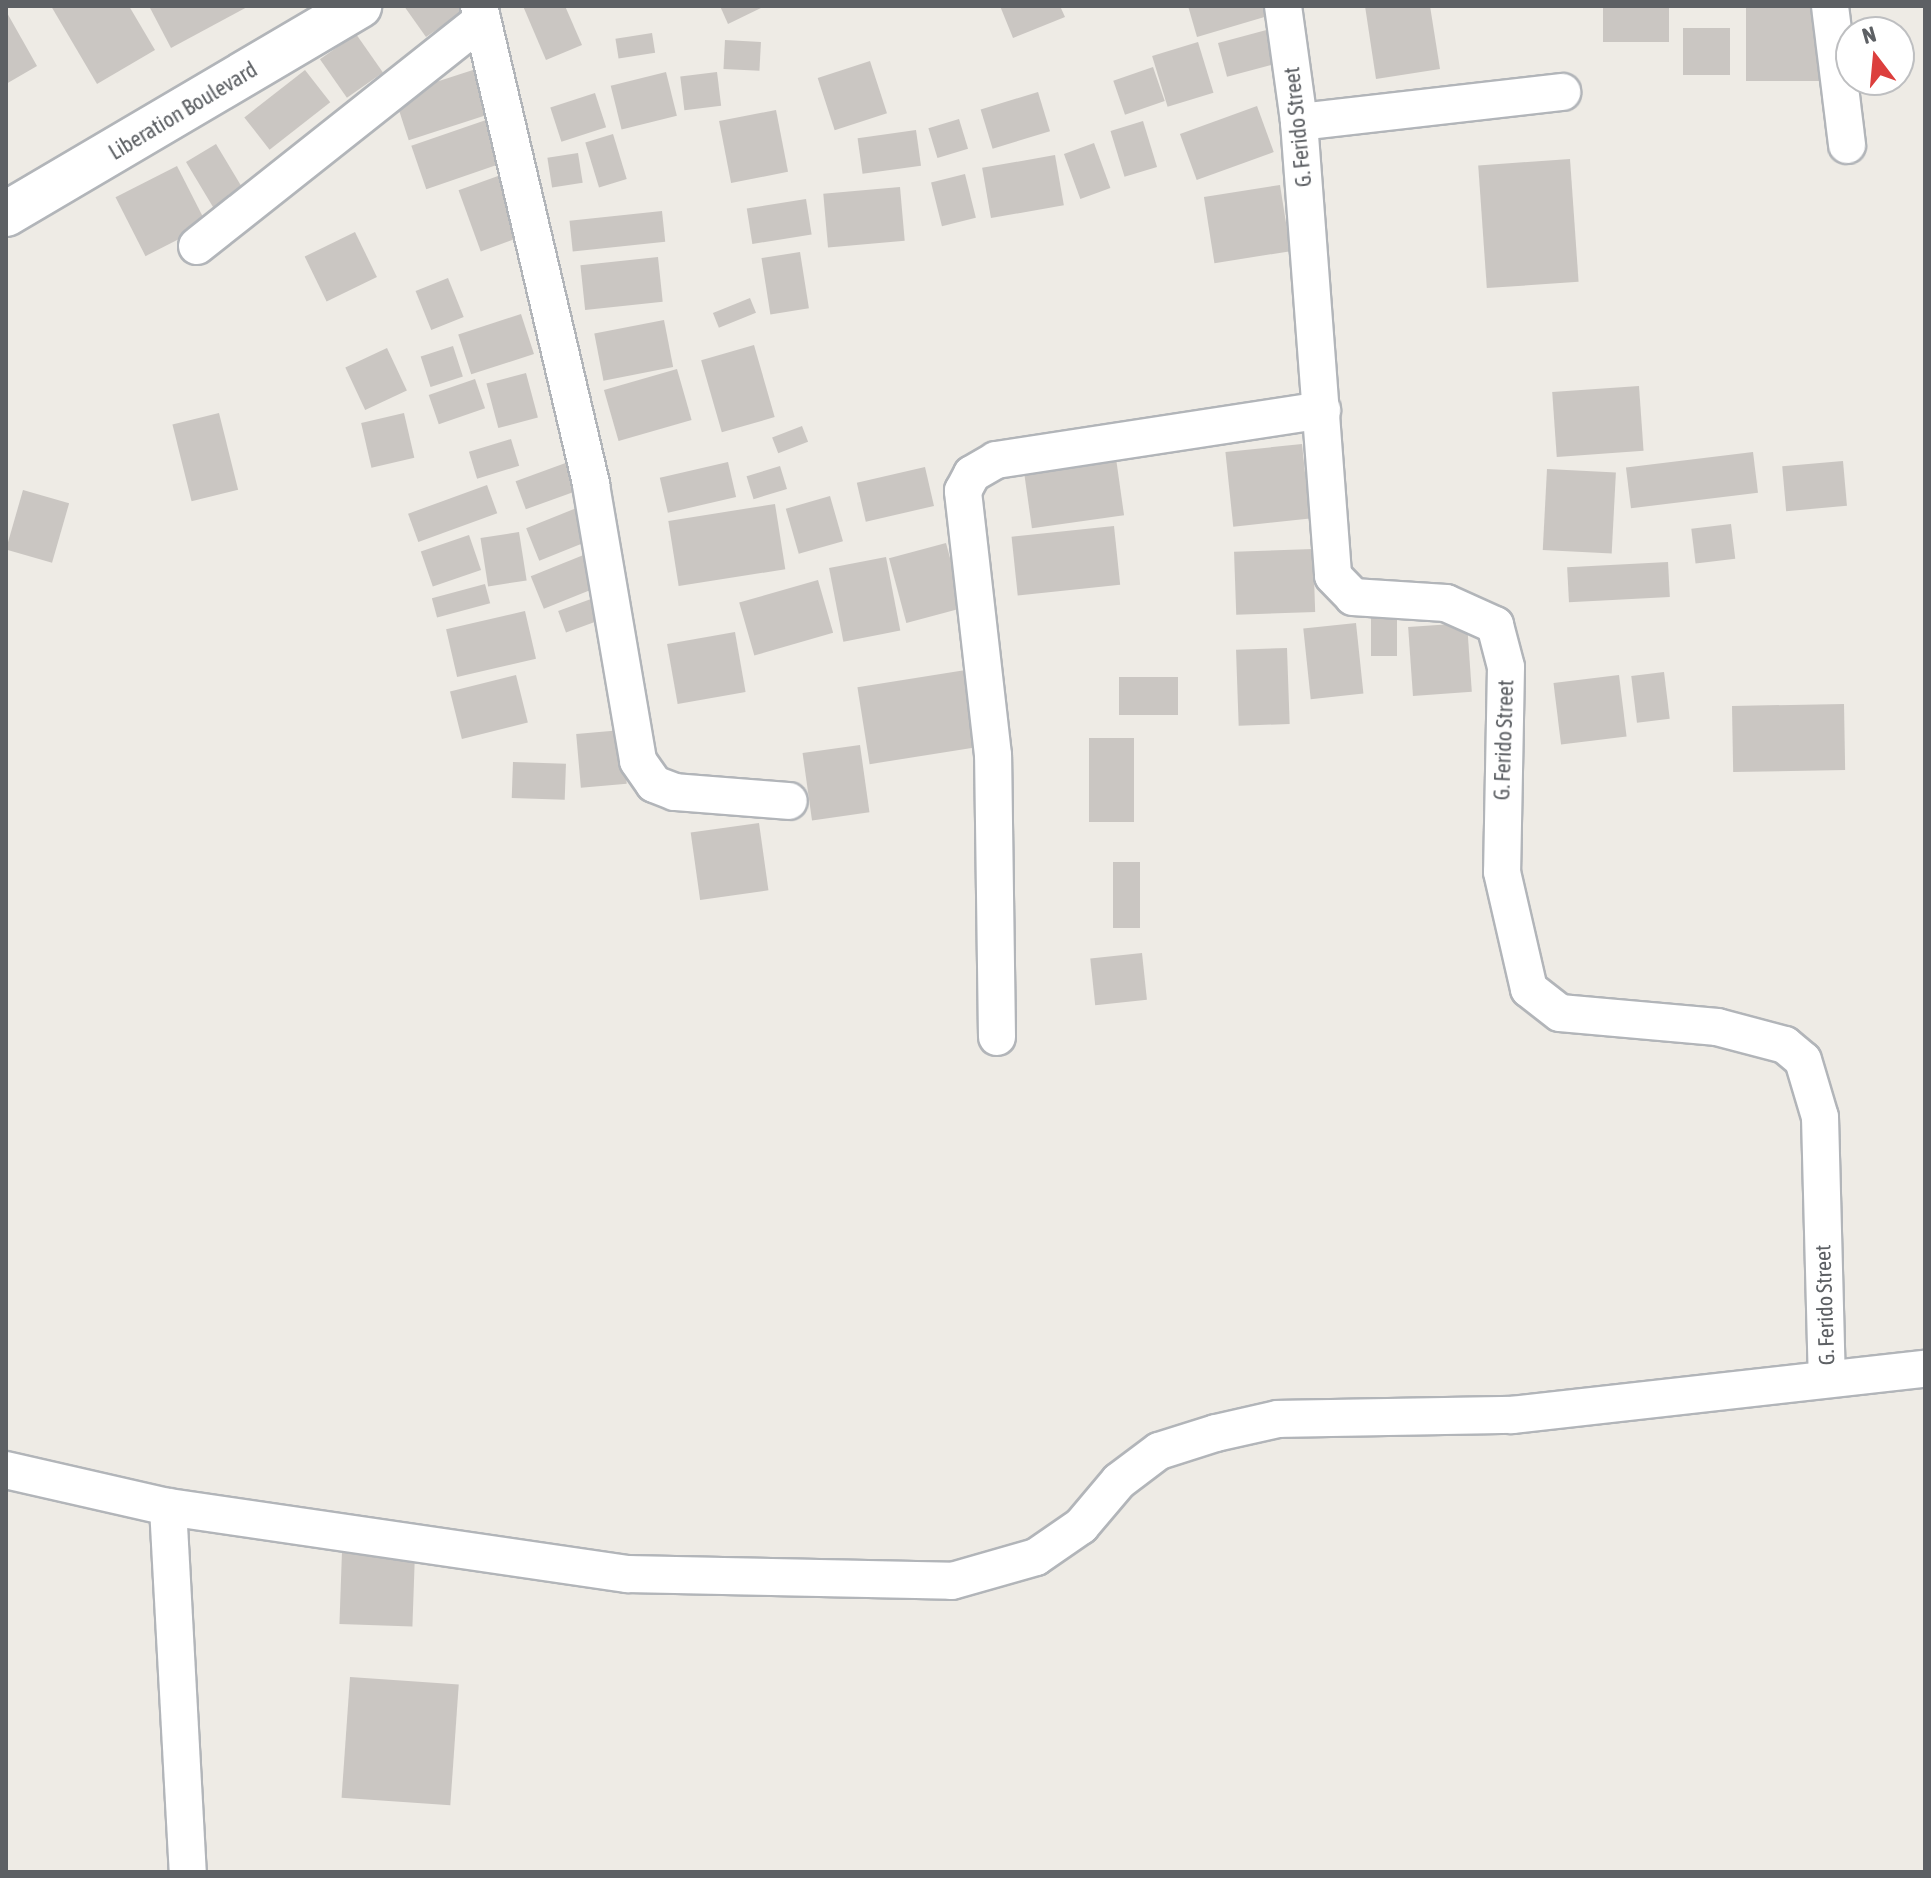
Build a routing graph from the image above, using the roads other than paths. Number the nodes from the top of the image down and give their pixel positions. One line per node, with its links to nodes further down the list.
1 (359, 6): 8 (street, Liberation Boulevard)
2 (1283, 6): 6 (street, G. Ferido Street)
3 (1830, 6): 7 (street)
4 (481, 13): 9 (street); 11 (street)
5 (1562, 92): 6 (street)
6 (1299, 122): 10 (street, G. Ferido Street)
7 (1847, 145)
8 (6, 214)
9 (197, 246)
10 (1322, 410): 12 (street); 14 (street, G. Ferido Street)
11 (789, 801)
12 (997, 1037)
13 (1925, 1369): 14 (street)
14 (1827, 1379): 16 (street)
15 (6, 1470): 16 (street)
16 (168, 1507): 17 (street)
17 (188, 1872)

